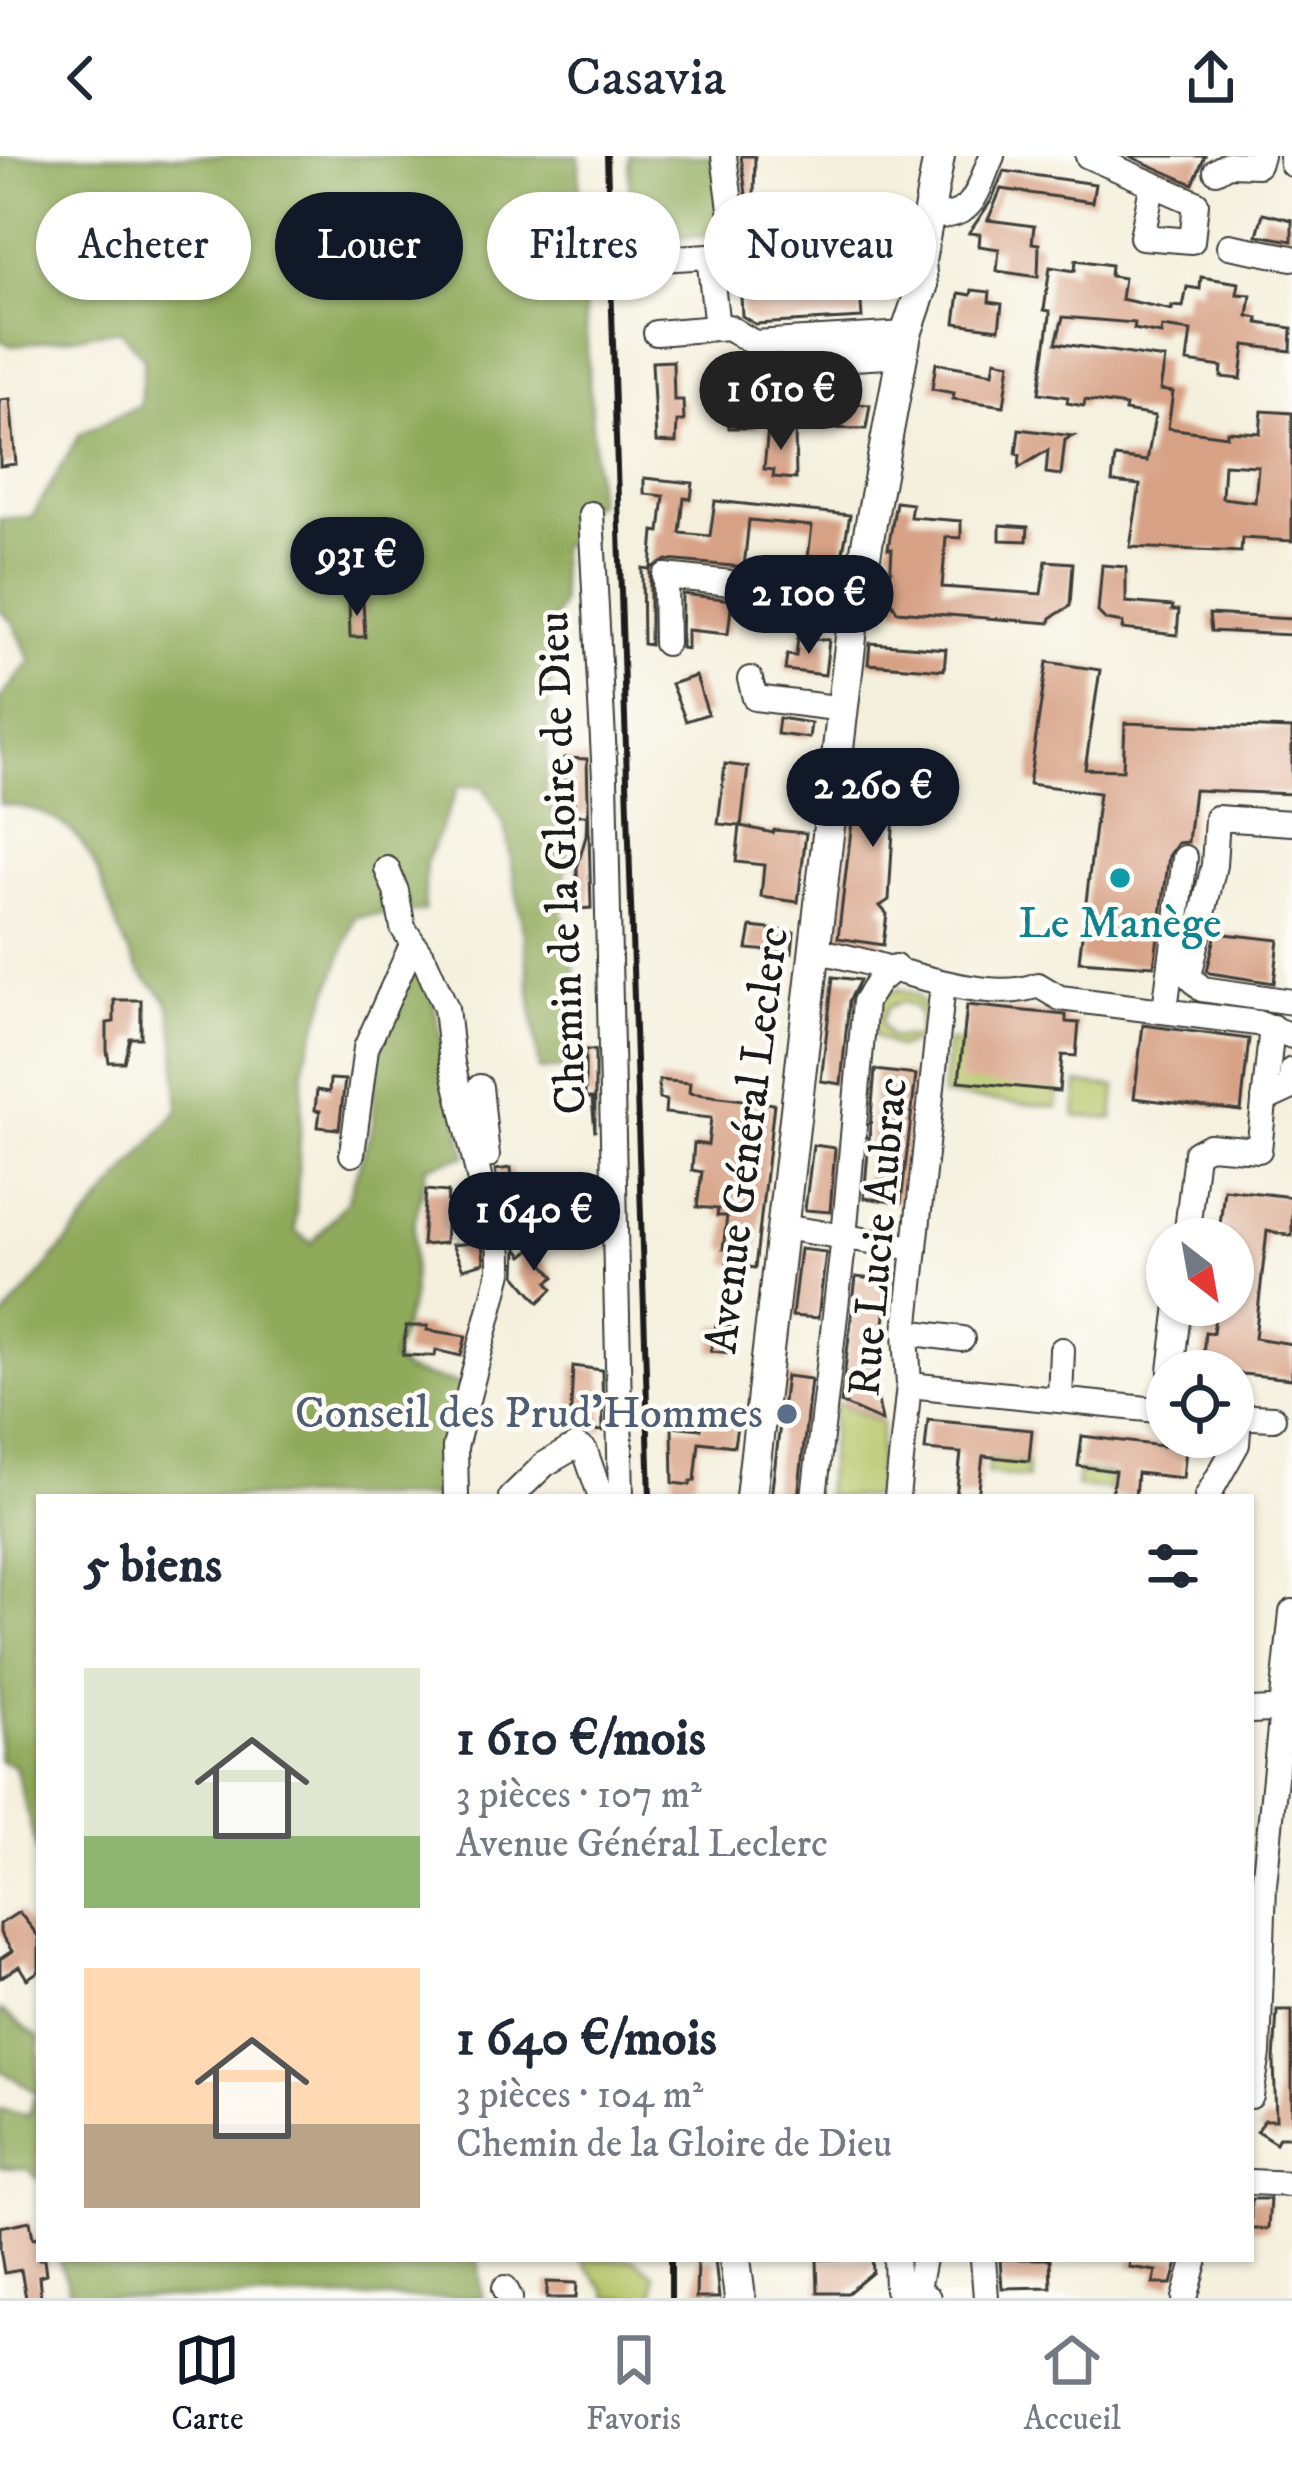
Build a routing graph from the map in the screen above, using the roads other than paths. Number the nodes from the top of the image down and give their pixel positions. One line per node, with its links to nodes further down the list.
1 (724, 156): 8 (street)
2 (939, 156): 9 (main road, Avenue Général Leclerc)
3 (992, 156): 10 (street)
4 (1088, 156): 7 (street)
5 (1261, 156): 6 (street)
6 (1216, 171)
7 (1152, 187)
8 (729, 192)
9 (932, 192)
10 (936, 215)
11 (1229, 246): 12 (street)
12 (1292, 257)
13 (680, 258): 15 (street)
14 (918, 300): 17 (main road, Avenue Général Leclerc)
15 (716, 328): 16 (street); 17 (street)
16 (656, 333)
17 (904, 345): 18 (street); 20 (main road, Avenue Général Leclerc)
18 (788, 362)
19 (591, 514): 57 (street, Chemin de la Gloire de Dieu)
20 (856, 600): 21 (street); 23 (main road, Avenue Général Leclerc)
21 (666, 643)
22 (750, 679): 23 (street)
23 (844, 709): 30 (main road, Avenue Général Leclerc)
24 (897, 779): 25 (street)
25 (927, 789)
26 (1292, 823): 33 (street)
27 (1186, 858): 34 (street)
28 (387, 869): 29 (street)
29 (412, 945): 39 (street); 41 (street)
30 (816, 951): 31 (street); 42 (main road, Avenue Général Leclerc)
31 (895, 967): 32 (street); 43 (street)
32 (943, 984): 34 (street); 44 (street, Rue Lucie Aubrac)
33 (1292, 1002)
34 (1165, 1009): 35 (street)
35 (1282, 1032): 38 (street)
36 (1292, 1070): 38 (street)
37 (480, 1087): 41 (street)
38 (1264, 1100): 40 (street)
39 (352, 1154)
40 (1188, 1218)
41 (497, 1227): 54 (street)
42 (782, 1228): 43 (street); 58 (main road, Avenue Général Leclerc)
43 (844, 1237): 44 (street); 59 (street)
44 (915, 1248): 45 (street, Rue Lucie Aubrac)
45 (906, 1332): 46 (street); 48 (street, Rue Lucie Aubrac)
46 (962, 1339)
47 (1062, 1350): 49 (street)
48 (909, 1384): 49 (street); 60 (street, Rue Lucie Aubrac)
49 (1060, 1399): 50 (street)
50 (1146, 1405)
51 (1254, 1417): 52 (street)
52 (1274, 1418)
53 (1229, 1458): 61 (street)
54 (456, 1494)
55 (514, 1494): 56 (street)
56 (600, 1494)
57 (621, 1494)
58 (751, 1494)
59 (814, 1494)
60 (897, 1494)
61 (1210, 1494)
62 (1292, 1623): 63 (street)
63 (1287, 1710): 64 (street); 65 (street)
64 (1254, 1712)
65 (1258, 1865): 66 (street)
66 (1256, 2009): 67 (street)
67 (1254, 2049)
68 (1254, 2182): 69 (street)
69 (1292, 2184)
70 (735, 2262): 73 (main road)
71 (983, 2262): 74 (street)
72 (1195, 2262): 75 (street)
73 (740, 2298)
74 (986, 2298)
75 (1185, 2298)

